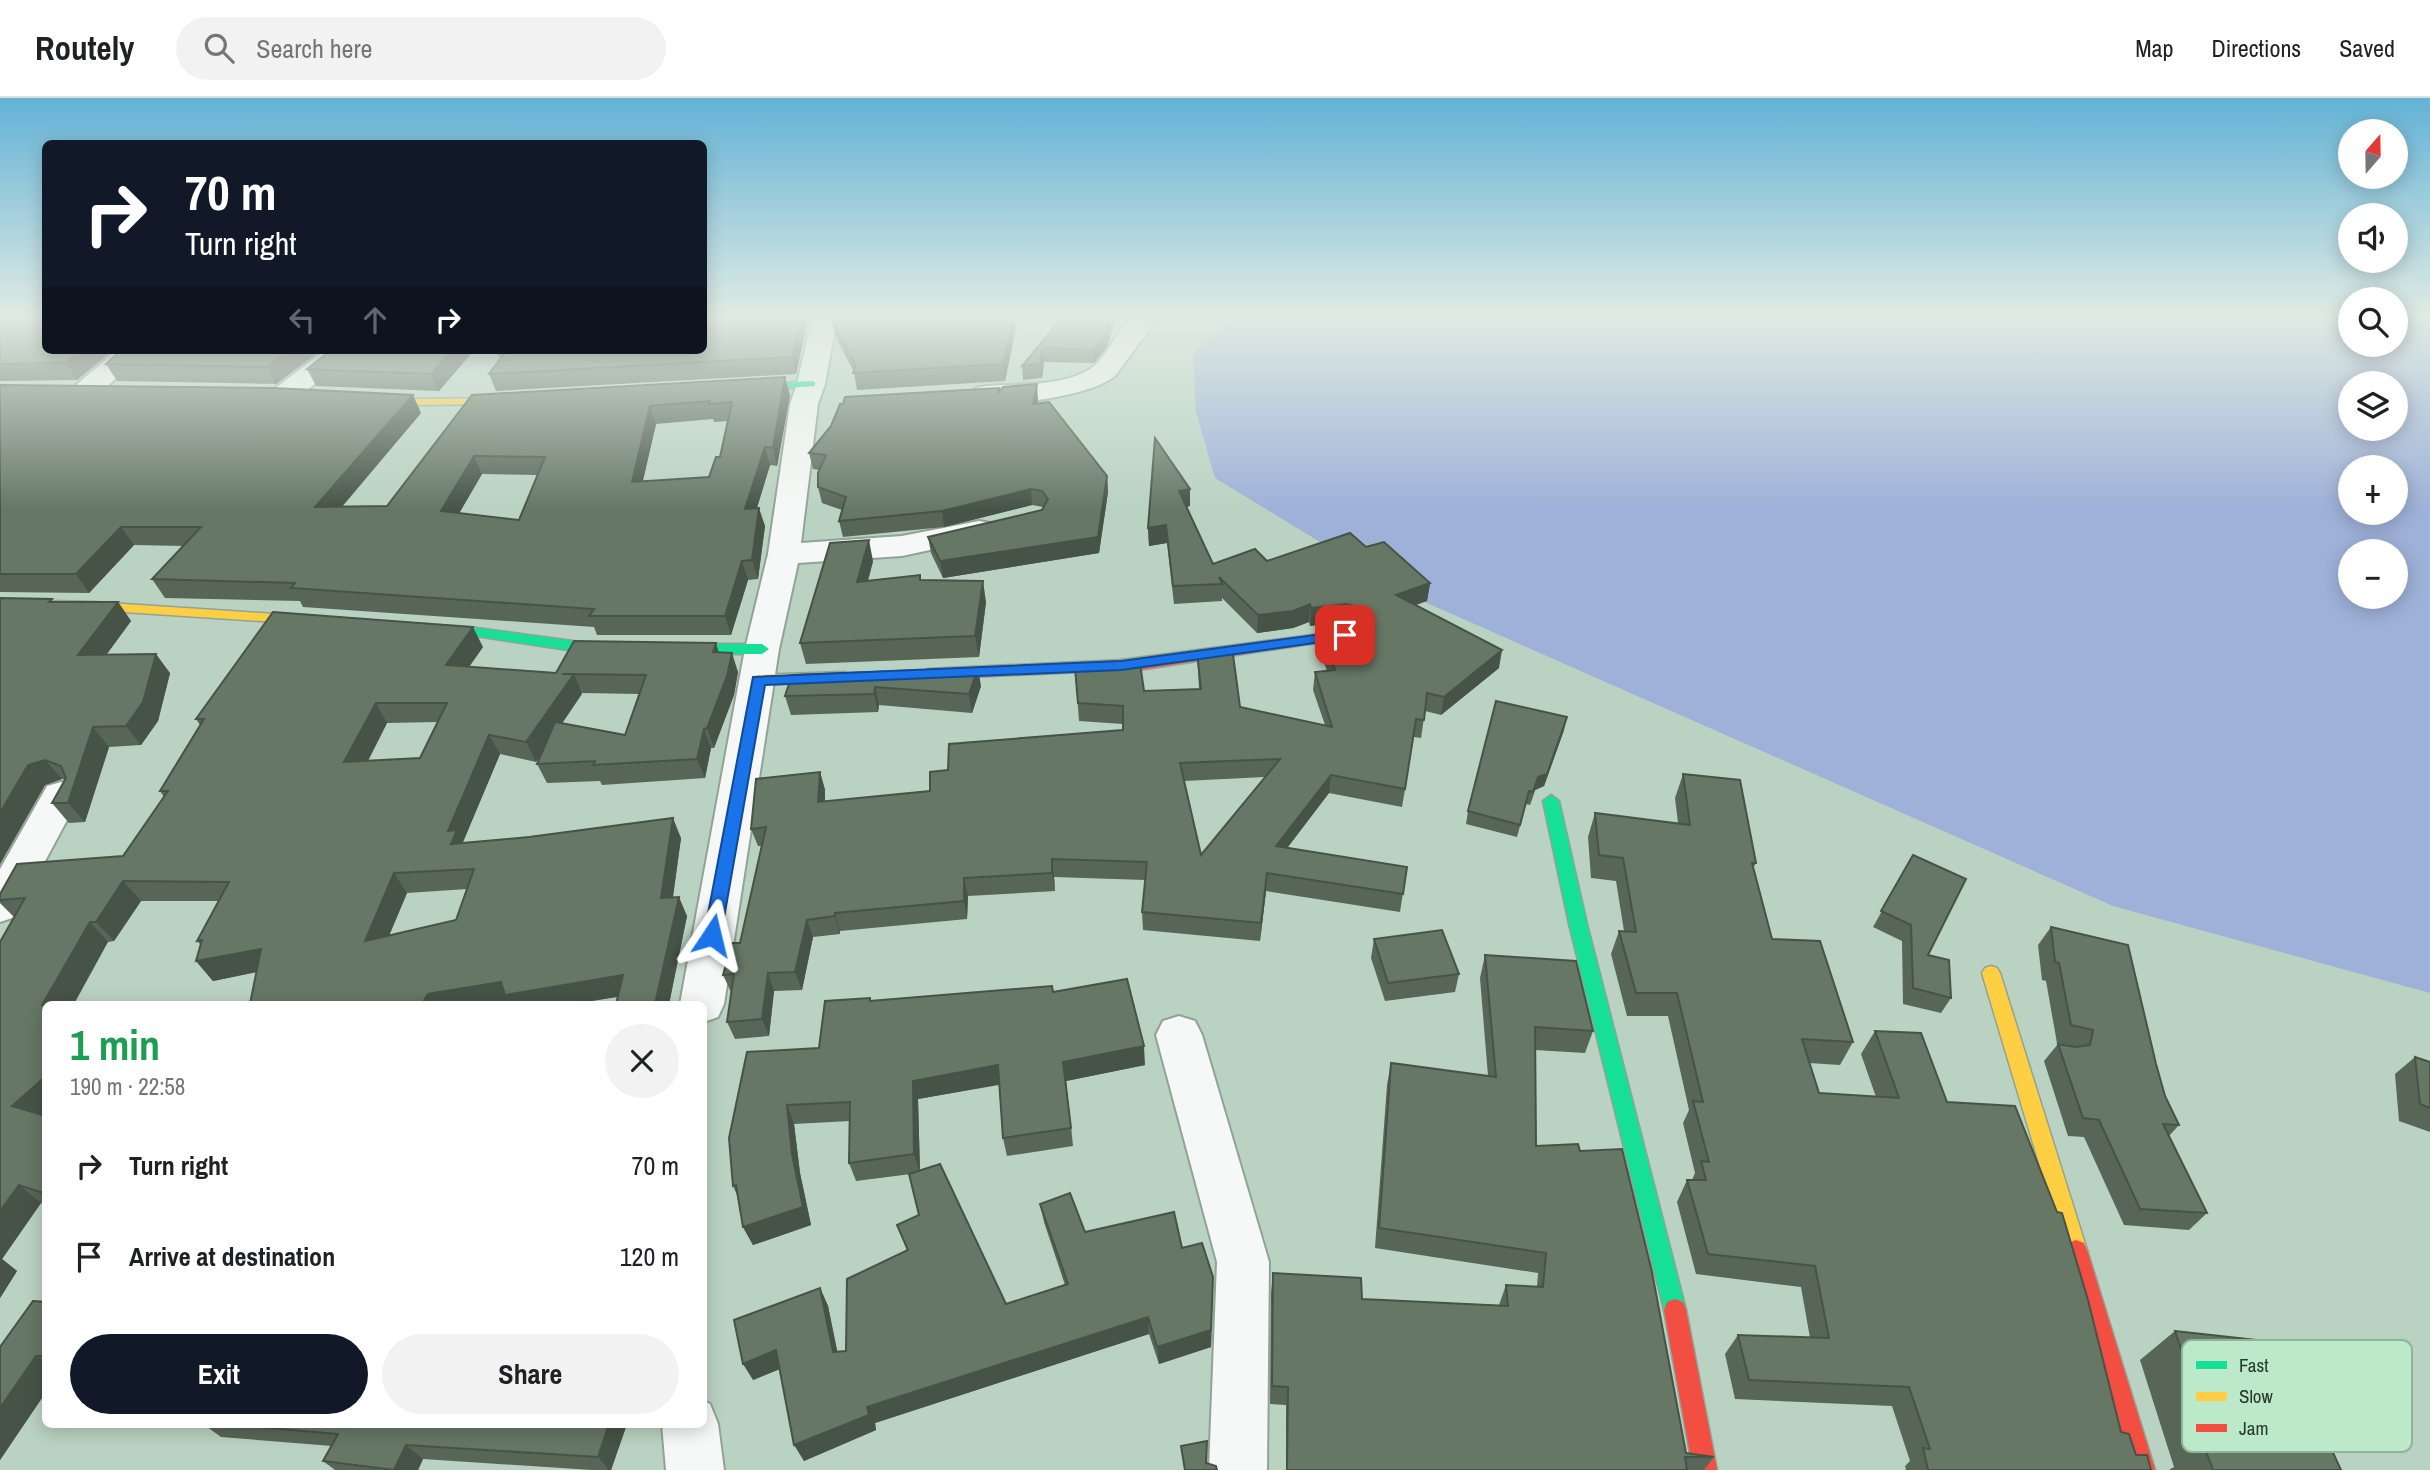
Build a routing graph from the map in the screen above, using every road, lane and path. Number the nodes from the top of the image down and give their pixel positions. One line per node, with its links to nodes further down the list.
1 (100, 382): 6 (street)
2 (303, 382): 7 (street)
3 (817, 382): 9 (street)
4 (1084, 382): 8 (street)
5 (717, 390): 9 (street)
6 (91, 391)
7 (288, 396)
8 (957, 396)
9 (816, 397): 13 (street)
10 (347, 398): 11 (street)
11 (532, 401)
12 (1007, 523): 13 (street)
13 (784, 554): 17 (street)
14 (0, 604): 15 (street)
15 (330, 622)
16 (399, 626): 17 (street)
17 (760, 665): 20 (street); 25 (street)
18 (1121, 665): 18 (street); 19 (street)
19 (908, 674)
20 (855, 677)
21 (61, 796): 23 (street)
22 (1551, 801): 30 (street)
23 (0, 906)
24 (1991, 973): 31 (street)
25 (703, 1001)
26 (1179, 1035): 29 (street)
27 (690, 1428): 28 (street)
28 (695, 1470)
29 (1238, 1470)
30 (1705, 1470)
31 (2143, 1470)

